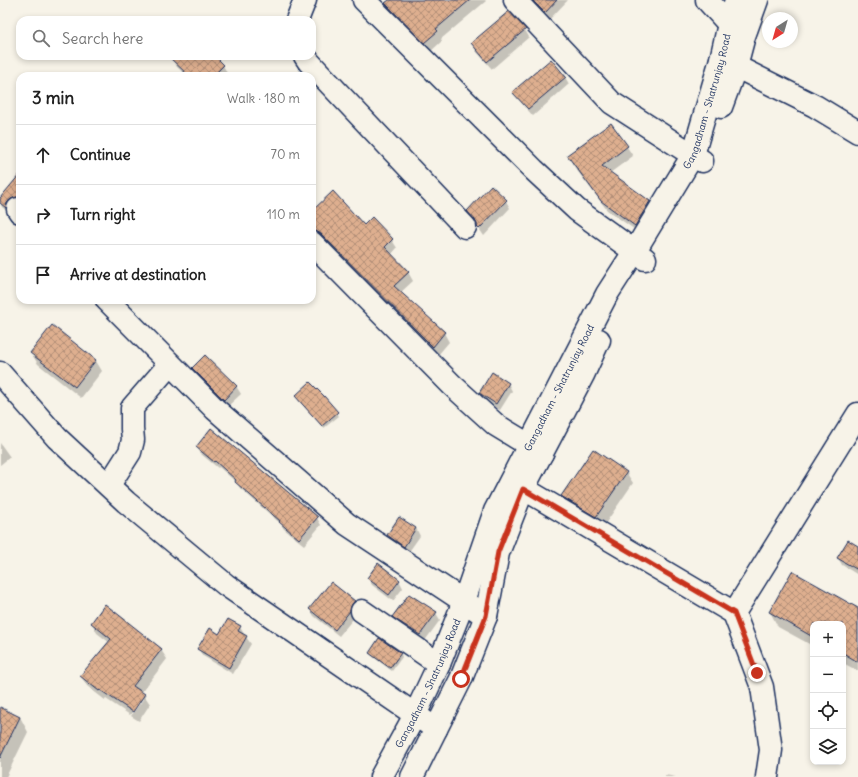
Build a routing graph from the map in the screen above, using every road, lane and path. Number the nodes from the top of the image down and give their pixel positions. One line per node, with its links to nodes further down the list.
1 (305, 0): 7 (street)
2 (364, 0): 15 (street)
3 (515, 0): 12 (street)
4 (707, 0): 8 (street)
5 (736, 0): 8 (street, Gangadham - Shatrunjay Road)
6 (757, 0): 10 (street, Gangadham - Shatrunjay Road)
7 (299, 16)
8 (729, 24): 10 (street, Gangadham - Shatrunjay Road)
9 (308, 60): 13 (street)
10 (729, 62): 11 (street); 12 (street, Gangadham - Shatrunjay Road)
11 (858, 132)
12 (697, 158): 15 (street, Gangadham - Shatrunjay Road)
13 (465, 227)
14 (316, 247): 20 (street)
15 (639, 256): 20 (street, Gangadham - Shatrunjay Road)
16 (111, 304): 17 (street)
17 (170, 364): 22 (street); 23 (street)
18 (0, 373): 22 (street)
19 (858, 414): 25 (street)
20 (536, 449): 21 (street, Gangadham - Shatrunjay Road)
21 (517, 485): 23 (street, Gangadham - Shatrunjay Road); 25 (street); 26 (street, Gangadham - Shatrunjay Road)
22 (109, 486): 28 (street)
23 (464, 601): 26 (street); 27 (street, Gangadham - Shatrunjay Road)
24 (362, 611): 27 (street)
25 (734, 613): 32 (street)
26 (486, 616): 29 (street, Gangadham - Shatrunjay Road)
27 (439, 664): 28 (street, Gangadham - Shatrunjay Road)
28 (414, 714): 29 (street); 30 (street, Gangadham - Shatrunjay Road)
29 (436, 729): 31 (street, Gangadham - Shatrunjay Road)
30 (381, 777)
31 (412, 777)
32 (767, 777)

